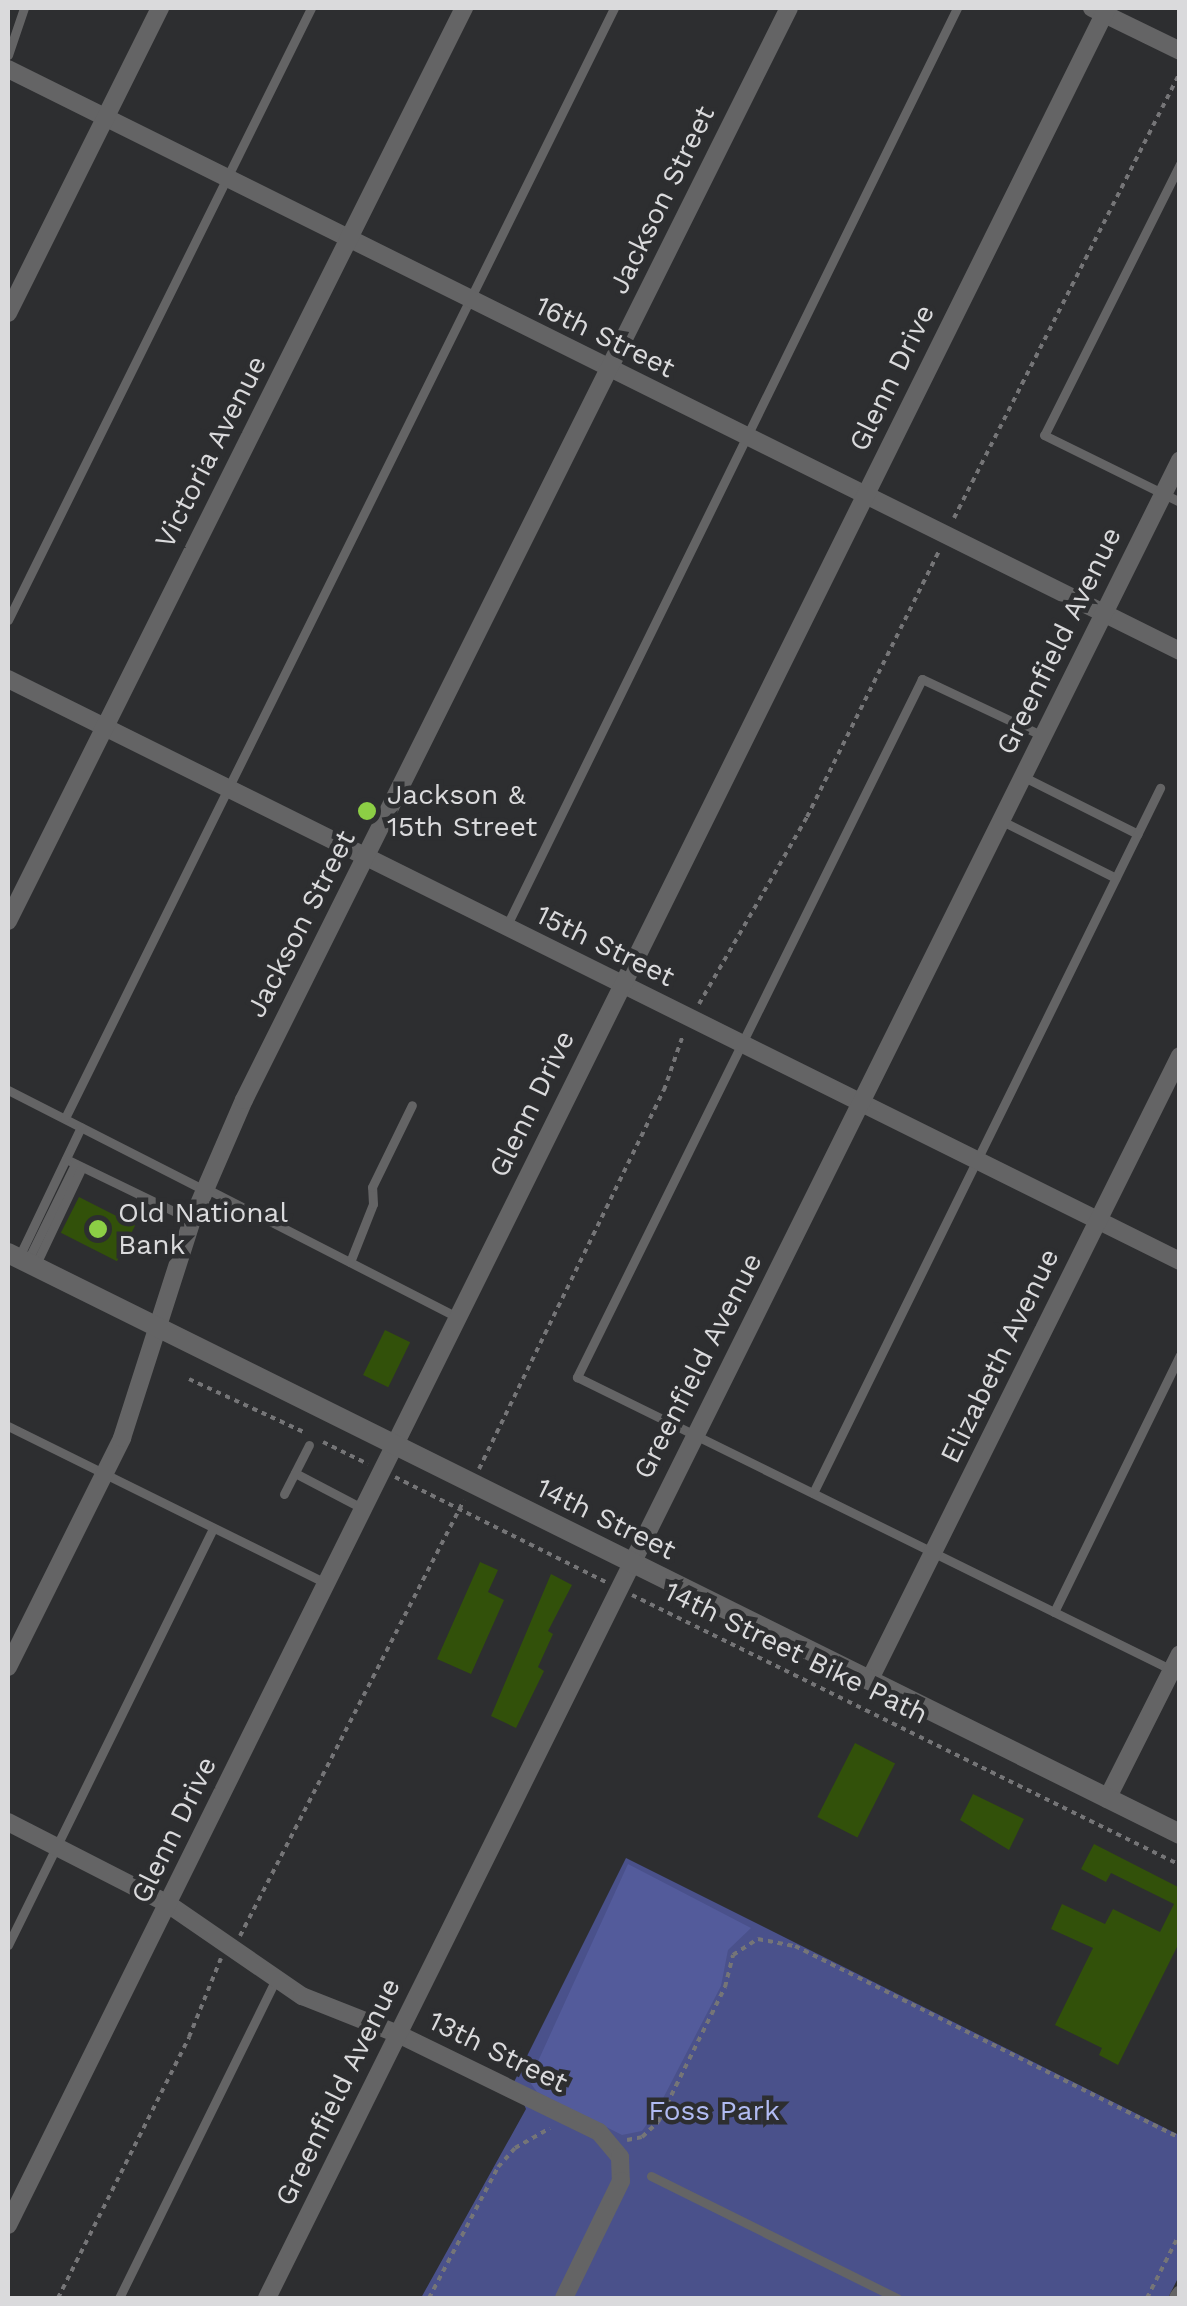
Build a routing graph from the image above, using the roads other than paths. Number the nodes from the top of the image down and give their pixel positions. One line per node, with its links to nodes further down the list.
1 (24, 8): 10 (lane)
2 (160, 8): 12 (street)
3 (311, 8): 14 (lane)
4 (464, 8): 15 (street, Victoria Avenue)
5 (614, 8): 16 (lane)
6 (789, 8): 18 (street, Jackson Street)
7 (958, 8): 19 (lane)
8 (1101, 10): 9 (street); 21 (street, Glenn Drive)
9 (1180, 51)
10 (8, 54)
11 (8, 69): 12 (street, 16th Street)
12 (105, 118): 14 (street, 16th Street); 17 (street)
13 (1180, 164): 22 (lane)
14 (225, 178): 15 (street, 16th Street); 24 (lane)
15 (348, 240): 16 (street, 16th Street); 27 (street, Victoria Avenue)
16 (469, 300): 18 (street, 16th Street); 30 (lane)
17 (8, 313)
18 (609, 369): 19 (street, 16th Street); 34 (street, Jackson Street)
19 (746, 437): 21 (street, 16th Street); 37 (lane)
20 (1180, 460): 22 (street, Greenfield Avenue)
21 (864, 495): 23 (street, 16th Street); 38 (street, Glenn Drive)
22 (1171, 498): 23 (street, Greenfield Avenue)
23 (1103, 613): 25 (street, 16th Street); 28 (street, Greenfield Avenue)
24 (8, 620)
25 (1180, 651)
26 (8, 679): 27 (street, 15th Street)
27 (104, 727): 30 (street, 15th Street); 36 (street, Victoria Avenue)
28 (1042, 736): 29 (street, Greenfield Avenue); 39 (lane)
29 (1022, 776): 32 (street, Greenfield Avenue); 33 (lane)
30 (227, 788): 34 (street, 15th Street); 44 (lane)
31 (1160, 788): 33 (lane)
32 (1001, 820): 35 (lane); 42 (street, Greenfield Avenue)
33 (1138, 834): 35 (lane)
34 (365, 858): 37 (street, 15th Street); 48 (street, Jackson Street)
35 (1116, 878): 46 (lane)
36 (8, 921)
37 (506, 927): 38 (street, 15th Street)
38 (622, 984): 39 (street, 15th Street); 54 (street, Glenn Drive)
39 (742, 1044): 42 (street, 15th Street); 58 (lane)
40 (1180, 1056): 50 (street, Elizabeth Avenue)
41 (8, 1090): 44 (lane)
42 (860, 1103): 46 (street, 15th Street); 58 (street, Greenfield Avenue)
43 (412, 1106): 53 (lane)
44 (65, 1118): 45 (lane)
45 (82, 1126): 47 (lane); 48 (lane)
46 (976, 1160): 50 (street, 15th Street); 63 (lane)
47 (74, 1163): 49 (lane); 51 (lane); 51 (lane)
48 (204, 1189): 49 (street, Jackson Street); 53 (lane)
49 (192, 1220): 55 (street, Jackson Street)
50 (1098, 1220): 52 (street, 15th Street); 67 (street, Elizabeth Avenue)
51 (22, 1260): 55 (street, 14th Street)
52 (1180, 1260)
53 (350, 1262): 54 (lane)
54 (457, 1317): 60 (street, Glenn Drive)
55 (160, 1329): 60 (street, 14th Street); 62 (street, Jackson Street)
56 (1180, 1355): 70 (lane)
57 (8, 1426): 62 (lane)
58 (694, 1435): 63 (lane); 68 (street, Greenfield Avenue)
59 (309, 1445): 61 (lane)
60 (395, 1446): 65 (street, Glenn Drive); 68 (street, 14th Street)
61 (294, 1473): 64 (lane); 65 (lane)
62 (106, 1475): 66 (lane); 71 (street, Jackson Street)
63 (813, 1493): 67 (lane)
64 (284, 1494)
65 (364, 1509): 69 (street, Glenn Drive)
66 (214, 1529): 69 (lane); 77 (lane)
67 (933, 1552): 70 (lane); 73 (street, Elizabeth Avenue)
68 (631, 1563): 73 (street, 14th Street); 81 (street, Greenfield Avenue)
69 (327, 1584): 78 (street, Glenn Drive)
70 (1054, 1612): 72 (lane)
71 (8, 1666)
72 (1177, 1666): 74 (street)
73 (869, 1681): 74 (street, 14th Street)
74 (1107, 1799): 76 (street, 14th Street)
75 (8, 1822): 77 (street, 13th Street)
76 (1180, 1834)
77 (56, 1847): 78 (street, 13th Street); 79 (lane)
78 (168, 1904): 80 (street, 13th Street); 83 (street, Glenn Drive)
79 (8, 1945)
80 (274, 1980): 81 (street, 13th Street); 84 (lane)
81 (398, 2034): 85 (street, Greenfield Avenue); 86 (street, 13th Street)
82 (651, 2176): 87 (lane)
83 (8, 2225)
84 (120, 2298)
85 (267, 2298)
86 (564, 2298)
87 (896, 2298)

